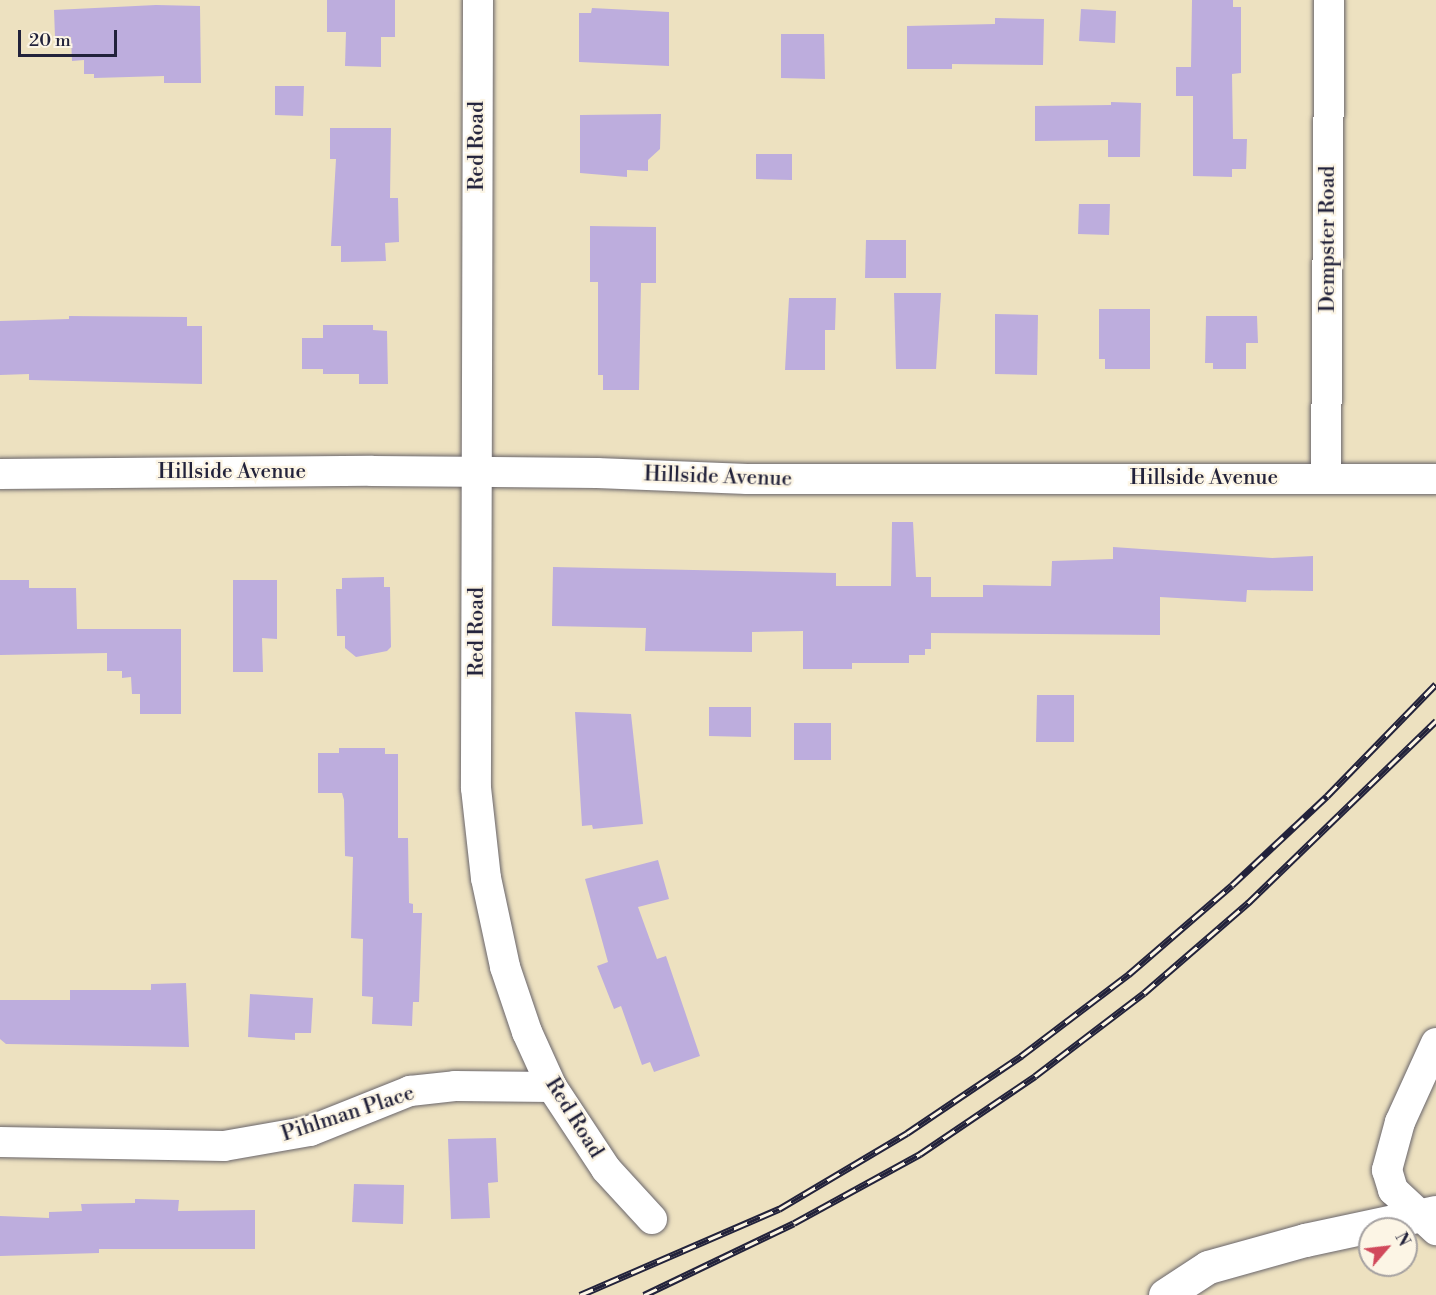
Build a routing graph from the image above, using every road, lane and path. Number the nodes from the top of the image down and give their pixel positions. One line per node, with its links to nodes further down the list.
1 (478, 0): 3 (street, Red Road)
2 (1329, 0): 5 (street, Dempster Road)
3 (477, 472): 4 (street, Hillside Avenue); 5 (street, Hillside Avenue); 8 (street, Red Road)
4 (0, 474)
5 (1326, 478): 6 (street, Hillside Avenue)
6 (1436, 479)
7 (1436, 1043): 11 (street)
8 (552, 1087): 9 (street, Pihlman Place); 10 (street, Red Road)
9 (0, 1142)
10 (652, 1219)
11 (1430, 1219): 12 (street)
12 (1165, 1295)

